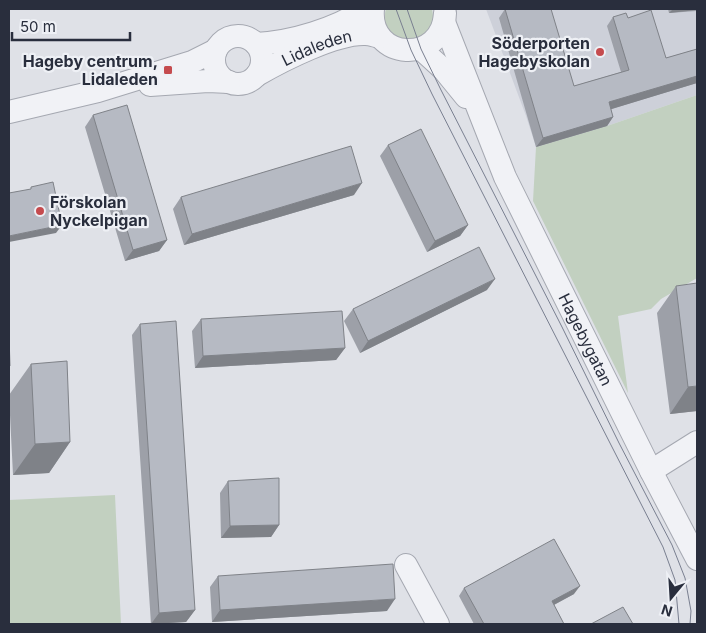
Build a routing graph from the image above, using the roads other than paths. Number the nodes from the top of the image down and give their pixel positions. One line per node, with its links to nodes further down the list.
1 (366, 9): 5 (street, Lidaleden)
2 (372, 9): 4 (street)
3 (444, 15): 6 (street); 12 (street, Hagebygatan)
4 (380, 37): 6 (street); 8 (street, Lidaleden)
5 (256, 44): 7 (street); 8 (street)
6 (421, 49): 12 (street, Hagebygatan)
7 (216, 50): 9 (street); 10 (street)
8 (257, 75): 9 (street)
9 (229, 82): 10 (street)
10 (98, 91): 11 (street)
11 (9, 112)
12 (480, 116): 14 (street, Hagebygatan)
13 (697, 442): 14 (street)
14 (651, 471): 15 (street, Hagebygatan)
15 (697, 560)
16 (406, 565): 17 (street)
17 (438, 624)

